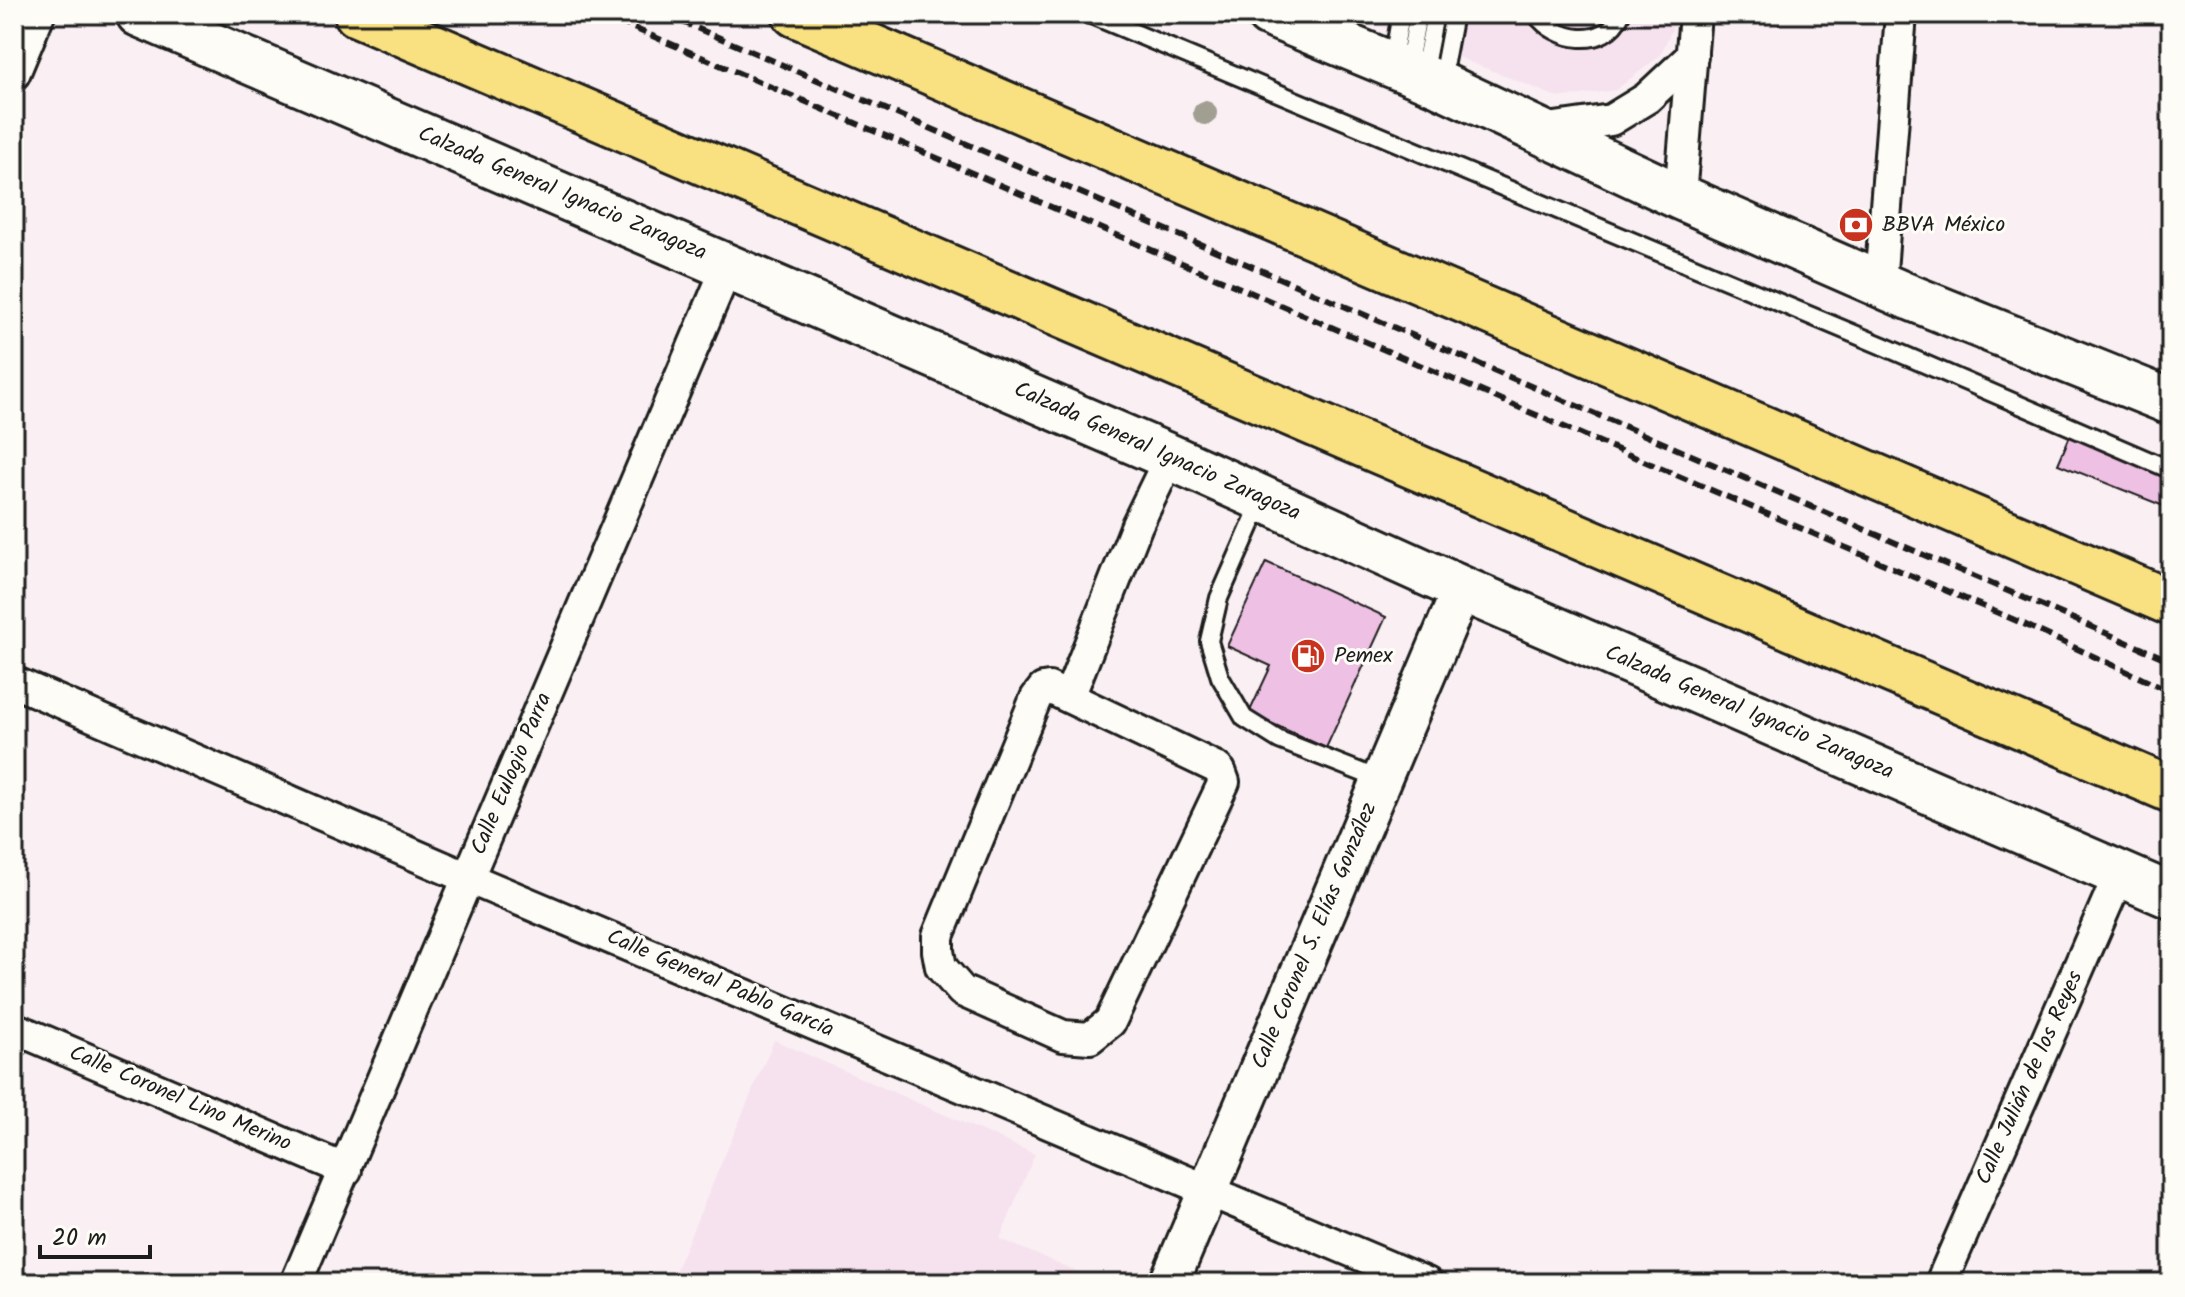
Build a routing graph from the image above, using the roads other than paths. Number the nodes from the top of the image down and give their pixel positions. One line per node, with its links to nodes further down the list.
1 (39, 14): 16 (street)
2 (139, 14): 20 (main road, Calzada General Ignacio Zaragoza)
3 (357, 14): 31 (highway)
4 (795, 14): 27 (highway)
5 (1089, 14): 24 (lane)
6 (1269, 14): 17 (main road)
7 (1401, 14): 17 (lane)
8 (1418, 14): 17 (lane)
9 (1435, 14): 17 (lane)
10 (1454, 14): 17 (lane)
11 (1536, 14): 12 (lane)
12 (1621, 14)
13 (1695, 14): 15 (street)
14 (1901, 14): 21 (street)
15 (1692, 56): 18 (street); 19 (street)
16 (14, 74)
17 (1416, 75): 18 (main road)
18 (1541, 130): 19 (main road)
19 (1680, 197): 21 (main road)
20 (728, 265): 23 (main road, Calzada General Ignacio Zaragoza); 33 (street, Calle Eulogio Parra)
21 (1880, 284): 22 (main road)
22 (2171, 402)
23 (1170, 457): 25 (main road, Calzada General Ignacio Zaragoza); 29 (street)
24 (2171, 470)
25 (1263, 498): 26 (main road, Calzada General Ignacio Zaragoza); 30 (lane)
26 (1462, 589): 30 (street, Calle Coronel S. Elías González); 32 (main road, Calzada General Ignacio Zaragoza)
27 (2171, 603)
28 (14, 682): 33 (street, Calle General Pablo García)
29 (1069, 697): 29 (street)
30 (1381, 780): 37 (street, Calle Coronel S. Elías González)
31 (2171, 790)
32 (2120, 873): 34 (main road, Calzada General Ignacio Zaragoza); 41 (street, Calle Julián de los Reyes)
33 (468, 878): 36 (street, Calle Eulogio Parra); 37 (street, Calle General Pablo García)
34 (2171, 896)
35 (14, 1028): 36 (street, Calle Coronel Lino Merino)
36 (346, 1170): 38 (street, Calle Eulogio Parra)
37 (1207, 1189): 39 (street, Calle Coronel S. Elías González); 40 (street, Calle General Pablo García)
38 (296, 1283)
39 (1169, 1283)
40 (1427, 1283)
41 (1941, 1283)

